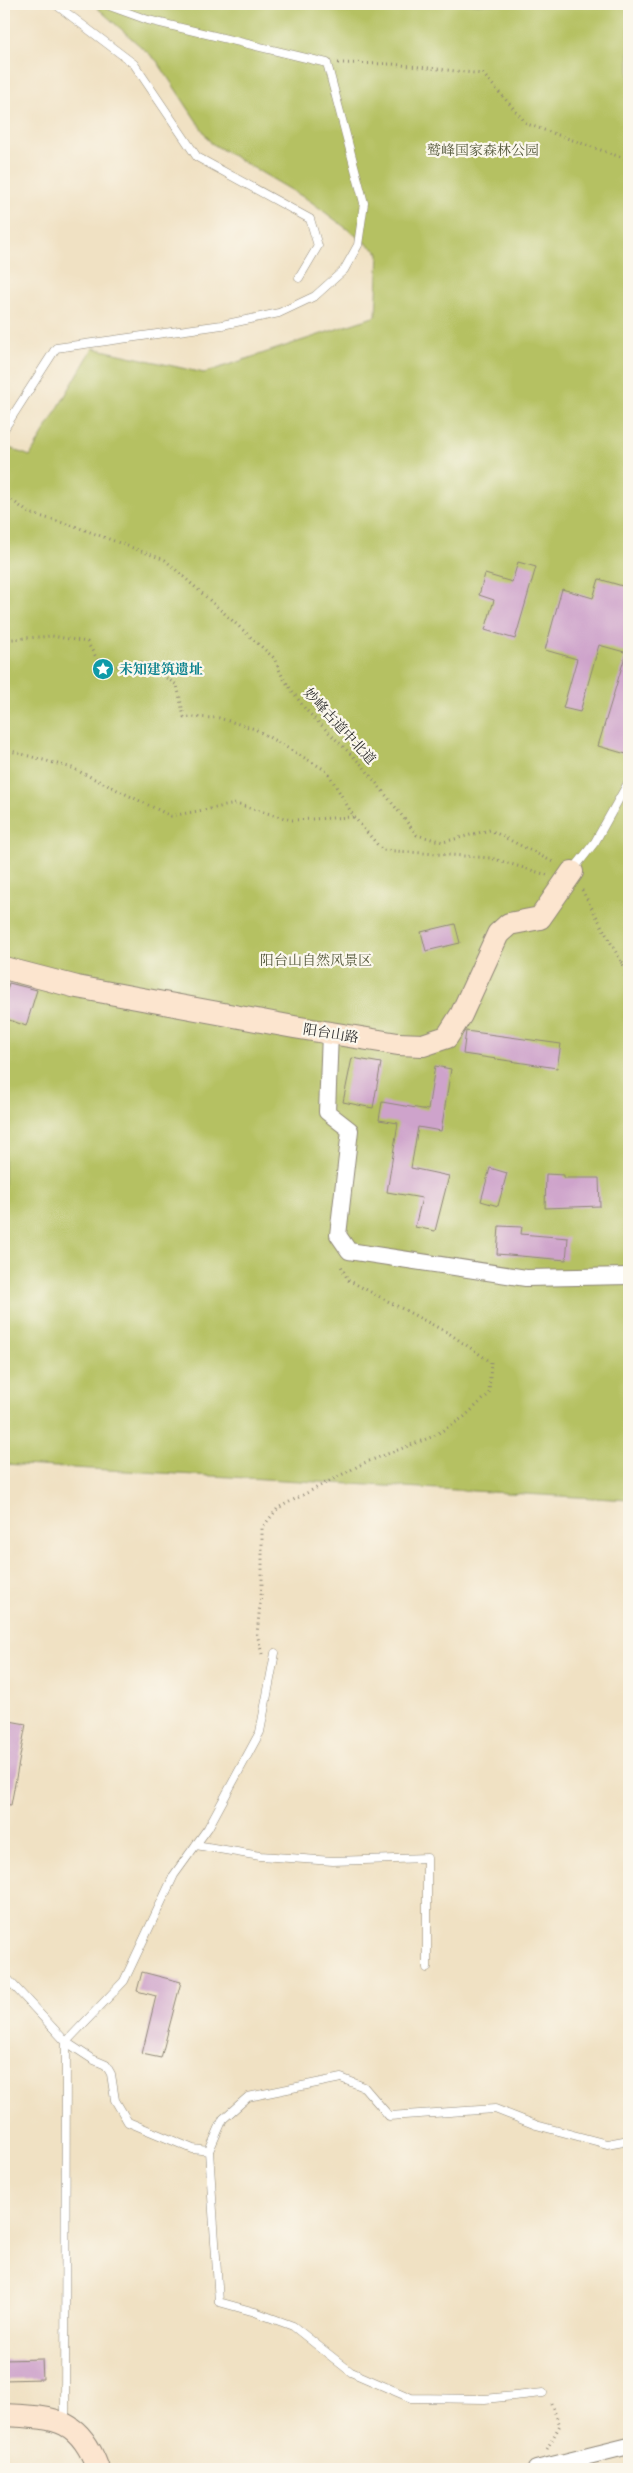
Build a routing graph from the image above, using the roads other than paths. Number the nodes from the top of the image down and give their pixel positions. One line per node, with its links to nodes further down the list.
1 (55, 4): 3 (lane)
2 (104, 4): 4 (lane)
3 (299, 278)
4 (4, 430)
5 (629, 781): 6 (lane)
6 (568, 878): 8 (street, 阳台山路)
7 (4, 968): 8 (street, 阳台山路)
8 (330, 1033): 9 (street)
9 (629, 1276)
10 (275, 1653): 11 (lane)
11 (196, 1845): 12 (lane); 14 (lane)
12 (427, 1968)
13 (4, 1975): 14 (lane)
14 (66, 2042): 16 (lane); 19 (lane)
15 (629, 2140): 16 (lane)
16 (209, 2151): 17 (lane)
17 (543, 2393)
18 (4, 2415): 19 (street)
19 (65, 2423): 21 (street)
20 (629, 2446): 22 (street)
21 (98, 2469)
22 (538, 2469)

